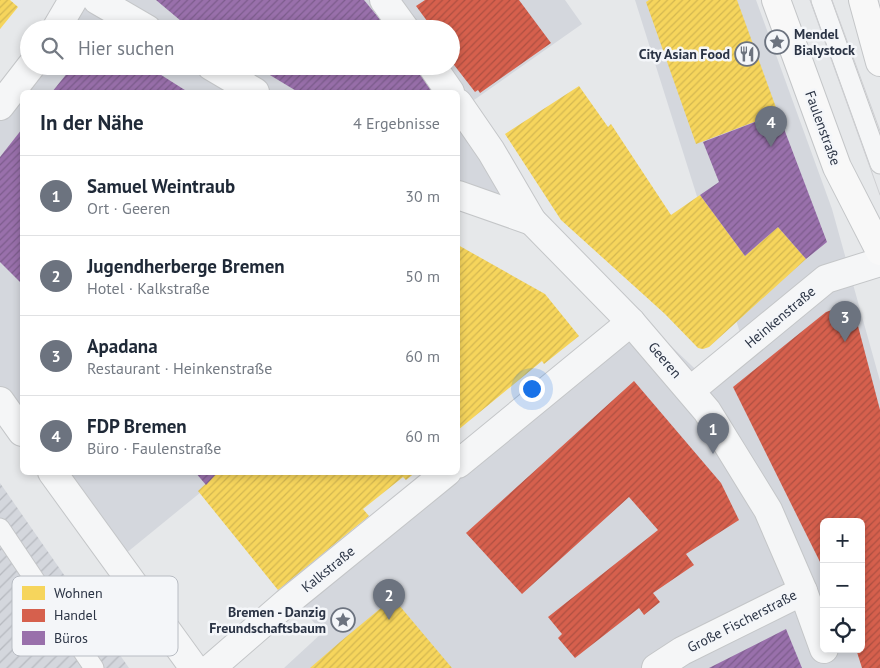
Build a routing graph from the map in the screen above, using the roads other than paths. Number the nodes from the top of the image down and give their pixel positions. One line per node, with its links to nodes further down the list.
1 (74, 0): 7 (street)
2 (97, 0): 8 (street)
3 (384, 0): 9 (street)
4 (776, 0): 21 (main road, Faulenstraße)
5 (821, 0): 18 (lane)
6 (863, 0): 10 (main road)
7 (62, 20)
8 (131, 20)
9 (398, 20)
10 (880, 62)
11 (24, 75): 16 (street)
12 (226, 75): 14 (street)
13 (438, 75): 15 (street)
14 (252, 90)
15 (449, 90)
16 (0, 106)
17 (460, 106): 20 (street, Geeren)
18 (880, 164)
19 (460, 196): 20 (street)
20 (532, 221): 23 (street, Geeren)
21 (880, 251)
22 (880, 262): 24 (street, Heinkenstraße)
23 (630, 322): 24 (street, Geeren); 27 (street)
24 (691, 390): 33 (street, Geeren)
25 (0, 401): 26 (street)
26 (20, 429)
27 (460, 462)
28 (54, 475): 32 (street)
29 (443, 475): 40 (street, Kalkstraße)
30 (0, 528): 31 (lane)
31 (32, 576)
32 (127, 576)
33 (803, 591): 34 (street, Geeren); 41 (street, Große Fischerstraße)
34 (820, 638)
35 (178, 646): 39 (street)
36 (825, 653): 42 (street, Geeren)
37 (86, 656): 38 (lane)
38 (94, 668)
39 (194, 668)
40 (211, 668)
41 (656, 668)
42 (831, 668)

